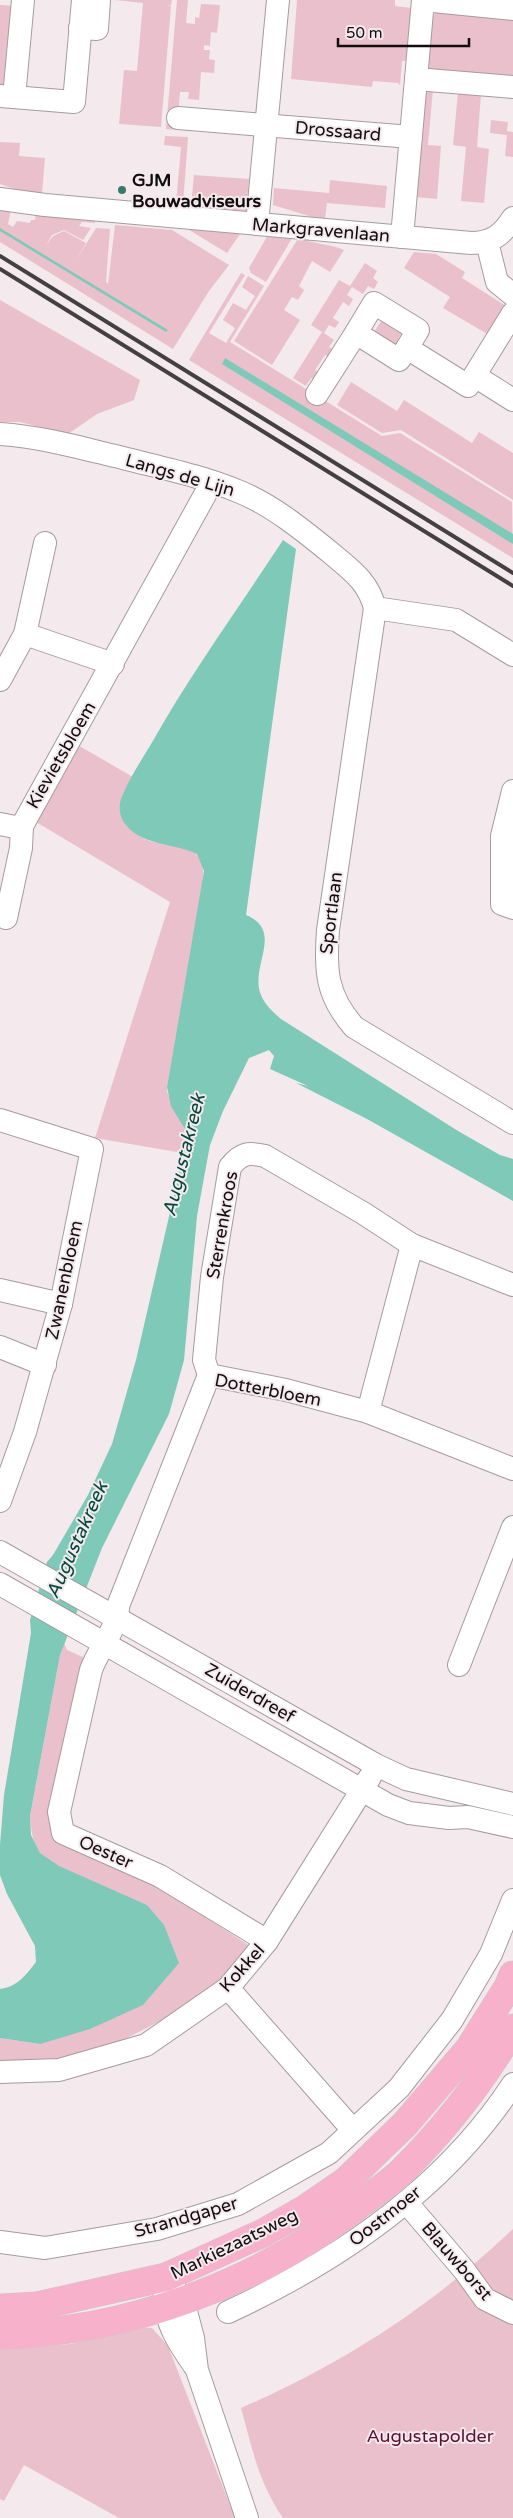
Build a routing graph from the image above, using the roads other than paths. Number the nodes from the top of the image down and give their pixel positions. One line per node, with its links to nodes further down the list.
1 (23, 0): 10 (street)
2 (83, 0): 7 (street)
3 (99, 0): 7 (street)
4 (278, 0): 12 (street)
5 (423, 0): 6 (street); 8 (street)
6 (513, 9)
7 (80, 28): 10 (street)
8 (416, 79): 9 (street); 13 (street)
9 (513, 88)
10 (7, 96)
11 (178, 118): 12 (street, Drossaard)
12 (266, 125): 13 (street, Drossaard); 16 (street)
13 (411, 137): 17 (street)
14 (0, 199): 16 (street, Markgravenlaan)
15 (513, 218): 18 (street)
16 (257, 224): 17 (street, Markgravenlaan)
17 (402, 237): 18 (street, Markgravenlaan)
18 (487, 242): 19 (street)
19 (513, 295)
20 (513, 313): 23 (street)
21 (356, 333): 22 (street); 22 (street); 24 (street)
22 (407, 348): 23 (street)
23 (475, 376): 25 (street)
24 (318, 394)
25 (513, 400)
26 (0, 434): 27 (street, Langs de Lijn)
27 (212, 482): 29 (street, Langs de Lijn); 32 (street, Kievietsbloem)
28 (44, 542): 30 (street)
29 (374, 608): 31 (street); 39 (street, Sportlaan)
30 (25, 634): 32 (street); 33 (street)
31 (513, 655)
32 (113, 664): 35 (street, Kievietsbloem)
33 (0, 680)
34 (513, 791): 36 (street)
35 (11, 825): 37 (street)
36 (513, 908)
37 (6, 918)
38 (0, 1120): 43 (street, Zwanenbloem)
39 (513, 1123)
40 (412, 1245): 41 (street, Sterrenkroos); 46 (street, Sterrenkroos); 47 (street)
41 (513, 1285)
42 (0, 1290): 43 (street)
43 (61, 1304): 45 (street, Zwanenbloem)
44 (0, 1347): 45 (street)
45 (45, 1365): 49 (street, Zwanenbloem)
46 (209, 1375): 47 (street, Dotterbloem); 53 (street, Dotterbloem)
47 (368, 1412): 48 (street, Dotterbloem)
48 (513, 1469)
49 (0, 1501)
50 (513, 1527): 55 (street)
51 (0, 1552): 53 (street, Zuiderdreef)
52 (0, 1584): 54 (street, Zuiderdreef)
53 (118, 1617): 54 (street, Dotterbloem); 56 (street, Zuiderdreef)
54 (103, 1642): 57 (street, Zuiderdreef); 61 (street, Oester)
55 (459, 1665)
56 (376, 1765): 57 (street, Kokkel); 58 (street, Zuiderdreef)
57 (362, 1791): 59 (street, Zuiderdreef); 61 (street, Kokkel)
58 (513, 1804)
59 (513, 1827)
60 (513, 1900): 67 (street, Strandgaper)
61 (266, 1941): 63 (street, Kokkel)
62 (513, 1975): 70 (main road, Markiezaatsweg)
63 (228, 1988): 65 (street, Kokkel); 67 (street)
64 (513, 2028): 71 (main road, Markiezaatsweg)
65 (0, 2072)
66 (513, 2084): 68 (street, Oostmoer)
67 (352, 2129): 69 (street, Strandgaper)
68 (406, 2202): 73 (street, Oostmoer); 74 (street, Blauwborst)
69 (0, 2242)
70 (166, 2278): 71 (street); 72 (main road, Markiezaatsweg)
71 (173, 2303): 75 (main road, Markiezaatsweg); 76 (street)
72 (0, 2308)
73 (228, 2312)
74 (513, 2313)
75 (0, 2335)
76 (247, 2518)

